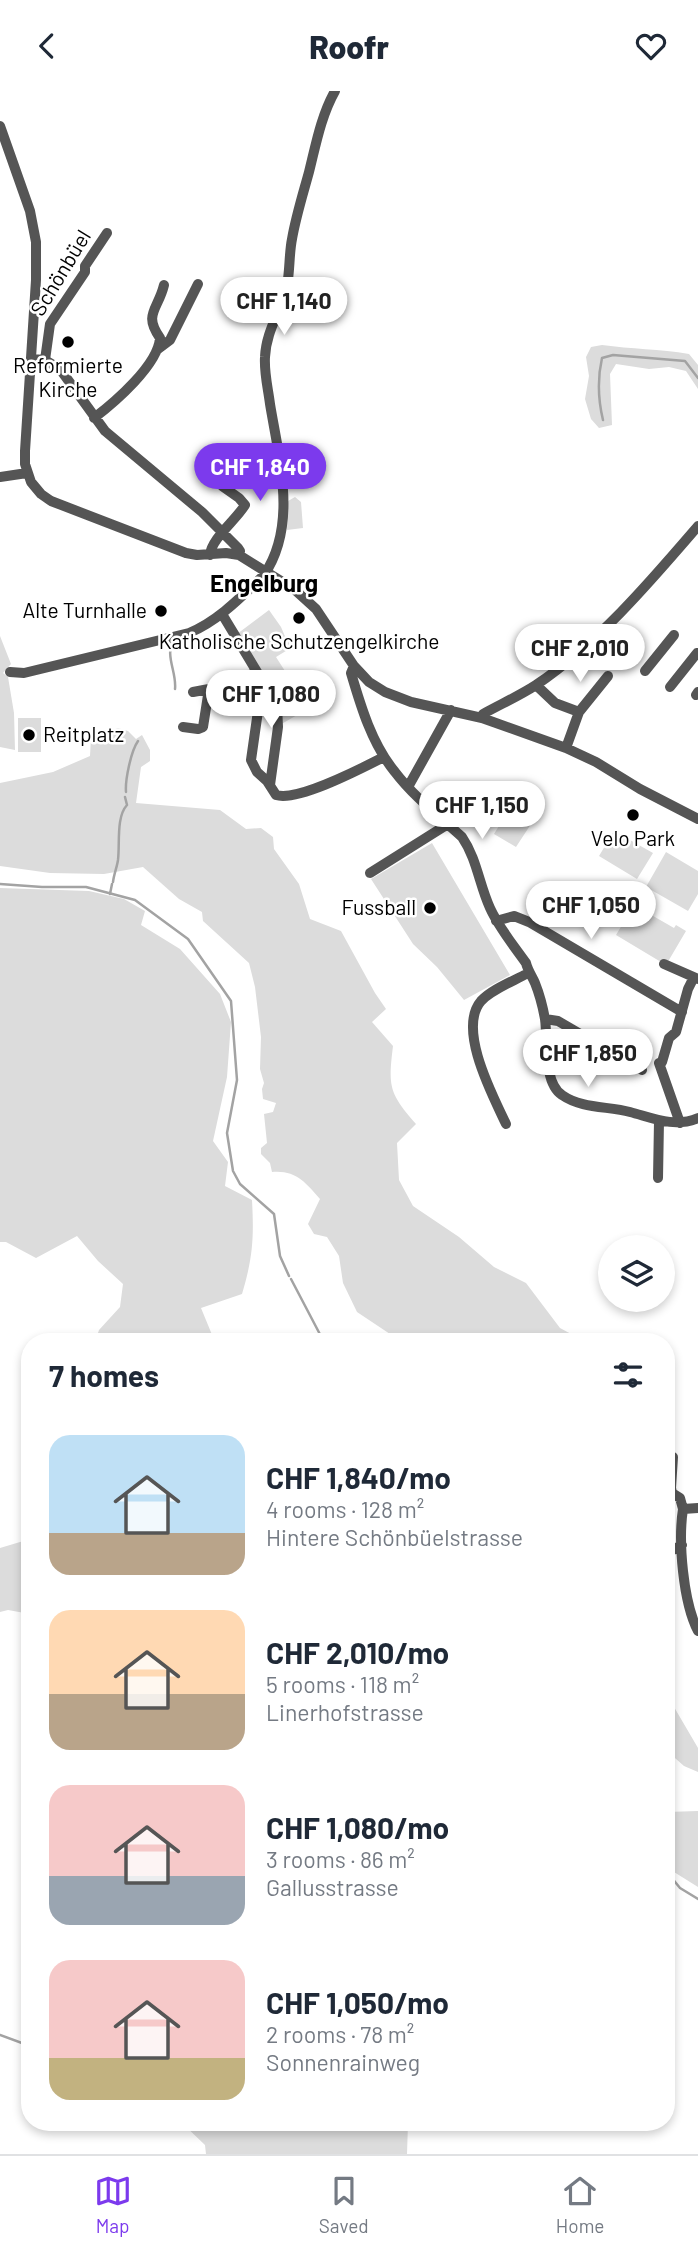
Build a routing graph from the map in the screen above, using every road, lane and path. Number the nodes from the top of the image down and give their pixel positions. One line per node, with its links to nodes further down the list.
1 (335, 91): 18 (street)
2 (0, 126): 3 (street)
3 (4, 152): 8 (street)
4 (107, 233): 9 (street, Schönbüel)
5 (198, 283): 7 (street)
6 (164, 285): 7 (street)
7 (158, 349): 10 (street)
8 (31, 359): 9 (street); 11 (street)
9 (45, 361): 10 (street)
10 (94, 418): 15 (street)
11 (27, 473): 12 (street); 16 (street)
12 (0, 477)
13 (222, 486): 15 (street)
14 (698, 526): 27 (street)
15 (224, 532): 16 (street); 17 (street)
16 (210, 555): 17 (street)
17 (239, 555): 18 (street)
18 (266, 571): 19 (street); 22 (street)
19 (222, 614): 24 (street); 25 (street)
20 (674, 635): 23 (street)
21 (697, 653): 28 (street)
22 (354, 666): 31 (street); 36 (street)
23 (645, 671)
24 (10, 672)
25 (256, 672): 29 (street); 37 (street); 37 (street)
26 (608, 676): 32 (street)
27 (536, 685): 32 (street); 33 (street)
28 (670, 687)
29 (209, 689): 30 (street); 34 (street)
30 (193, 692)
31 (452, 711): 33 (street); 38 (street)
32 (579, 712): 35 (street)
33 (482, 718): 35 (street)
34 (183, 727)
35 (566, 748): 39 (street)
36 (384, 757): 37 (street); 38 (street)
37 (271, 785)
38 (408, 787): 40 (street)
39 (698, 819)
40 (448, 824): 41 (street); 42 (street)
41 (370, 873)
42 (496, 921): 44 (street); 46 (street)
43 (664, 964): 45 (street)
44 (528, 973): 47 (street); 52 (street)
45 (696, 979): 46 (street)
46 (682, 1012): 51 (street)
47 (545, 1019): 48 (street); 50 (street)
48 (642, 1070)
49 (698, 1118): 51 (street)
50 (659, 1121): 51 (street); 53 (street)
51 (680, 1123)
52 (506, 1124)
53 (658, 1178)
54 (675, 1495): 56 (street)
55 (698, 1507): 56 (street)
56 (683, 1509): 57 (street)
57 (682, 1545): 58 (street); 59 (street)
58 (675, 1549)
59 (698, 1631)

